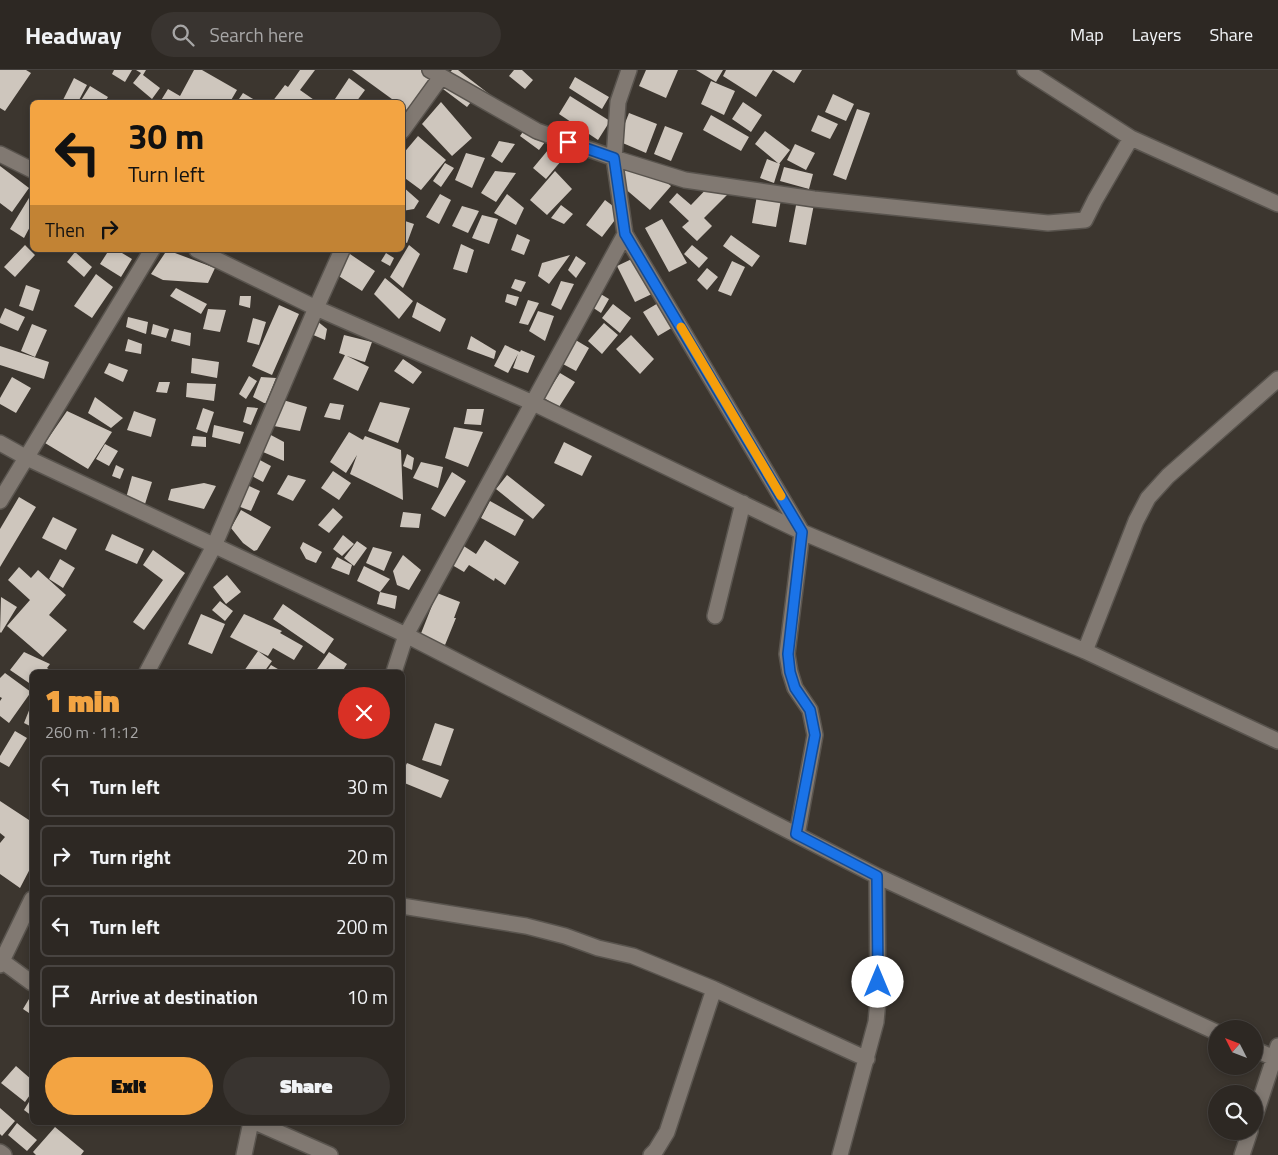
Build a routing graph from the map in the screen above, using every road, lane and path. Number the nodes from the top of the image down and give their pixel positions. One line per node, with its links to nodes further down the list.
1 (629, 70): 7 (street)
2 (1025, 70): 5 (street)
3 (435, 73): 4 (street); 7 (street)
4 (405, 126)
5 (1131, 138): 7 (street); 9 (street)
6 (0, 154): 8 (street)
7 (614, 158): 10 (street)
8 (30, 169)
9 (1278, 204)
10 (625, 234): 16 (street); 21 (street)
11 (151, 252): 18 (street)
12 (201, 252): 14 (street)
13 (341, 252): 14 (street)
14 (316, 308): 16 (street); 22 (street)
15 (1278, 379): 25 (street)
16 (533, 403): 20 (street); 24 (street)
17 (0, 443): 18 (street)
18 (27, 458): 19 (street); 22 (street)
19 (0, 501)
20 (742, 503): 21 (street); 23 (street)
21 (802, 532): 25 (street); 29 (street)
22 (214, 546): 24 (street); 26 (street)
23 (715, 616)
24 (406, 635): 27 (street); 29 (street)
25 (1085, 651): 28 (street)
26 (148, 670)
27 (395, 670)
28 (1278, 741)
29 (796, 834): 30 (street)
30 (877, 876): 36 (street); 39 (street)
31 (30, 903): 33 (street)
32 (405, 906): 35 (street)
33 (1, 963): 34 (street)
34 (30, 982)
35 (714, 989): 39 (street); 48 (street)
36 (1208, 1028)
37 (1263, 1051): 38 (street)
38 (1276, 1055): 40 (street)
39 (867, 1059): 49 (street)
40 (1263, 1093)
41 (250, 1125): 46 (street)
42 (262, 1125): 47 (street)
43 (1247, 1140): 50 (street)
44 (0, 1152): 45 (street)
45 (4, 1155)
46 (244, 1155)
47 (330, 1155)
48 (651, 1155)
49 (840, 1155)
50 (1242, 1155)

